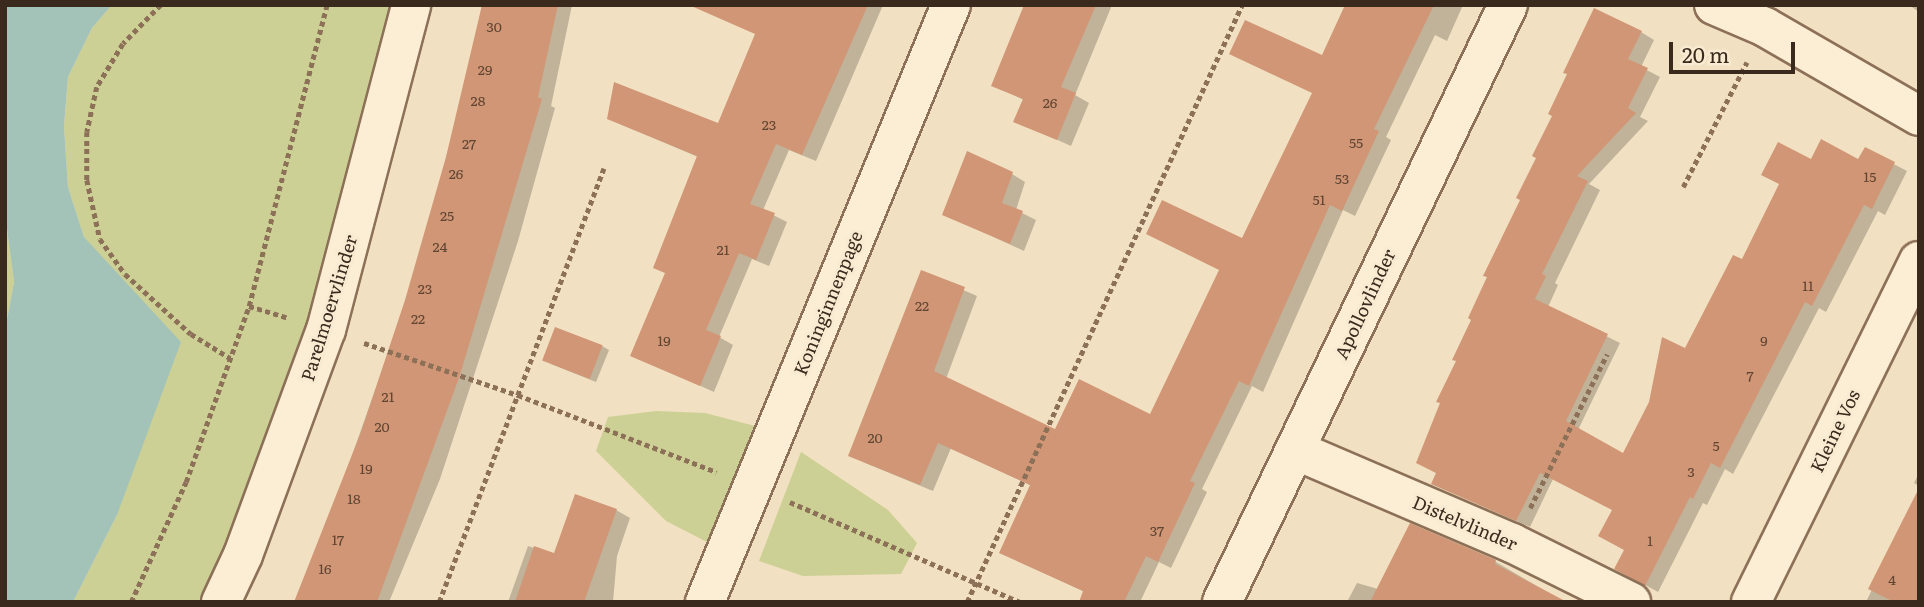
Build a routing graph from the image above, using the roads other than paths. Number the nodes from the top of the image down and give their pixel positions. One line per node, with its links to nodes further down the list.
1 (411, 5): 8 (street, Parelmoervlinder)
2 (951, 5): 9 (street, Koninginnenpage)
3 (1508, 5): 7 (street, Apollovlinder)
4 (1714, 5): 5 (street)
5 (1919, 116)
6 (1919, 261): 12 (street, Kleine Vos)
7 (1295, 450): 10 (street, Apollovlinder); 11 (street, Distelvlinder)
8 (221, 602)
9 (705, 602)
10 (1222, 602)
11 (1631, 602)
12 (1751, 602)

